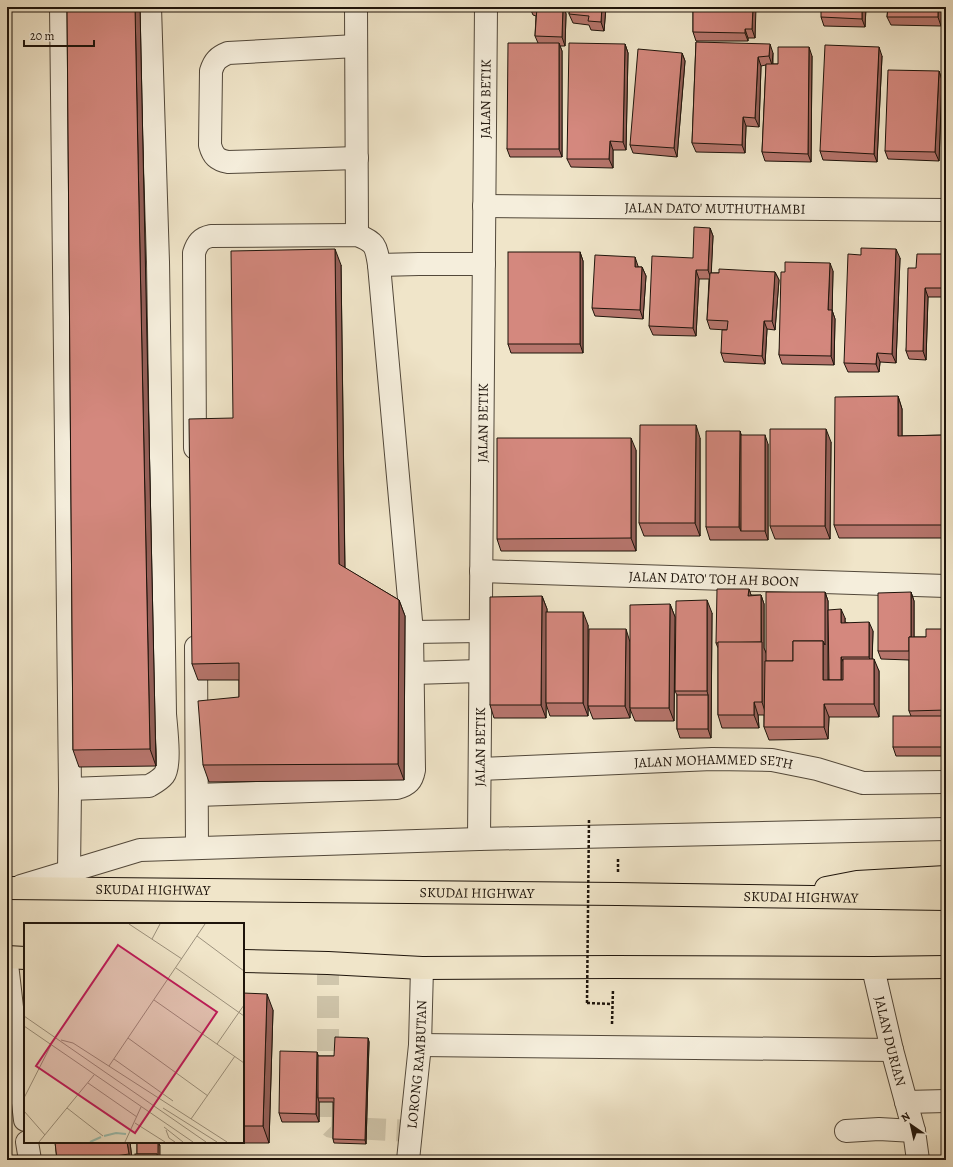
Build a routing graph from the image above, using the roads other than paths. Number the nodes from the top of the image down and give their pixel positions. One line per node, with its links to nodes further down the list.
1 (61, 7): 22 (street)
2 (150, 7): 22 (street)
3 (356, 7): 5 (street)
4 (486, 7): 7 (street, JALAN BETIK)
5 (356, 46): 6 (street); 6 (street)
6 (357, 158): 9 (street)
7 (484, 206): 8 (street, JALAN DATO' MUTHUTHAMBI); 10 (street, JALAN BETIK)
8 (946, 210)
9 (357, 235): 11 (street); 12 (street)
10 (484, 264): 11 (street); 13 (street, JALAN BETIK)
11 (379, 265): 17 (street)
12 (195, 468)
13 (481, 570): 14 (street, JALAN DATO' TOH AH BOON); 16 (street, JALAN BETIK)
14 (946, 586)
15 (196, 628): 23 (street)
16 (481, 631): 17 (street); 18 (street, JALAN BETIK)
17 (412, 632): 19 (street)
18 (480, 671): 19 (street); 20 (street, JALAN BETIK)
19 (413, 673): 23 (street)
20 (480, 769): 21 (street, JALAN MOHAMMED SETH); 25 (street, JALAN BETIK)
21 (946, 782)
22 (70, 789): 27 (street)
23 (198, 795): 26 (street)
24 (946, 829): 25 (street)
25 (479, 839): 26 (street)
26 (197, 848): 27 (street)
27 (69, 872): 29 (street)
28 (946, 876): 30 (highway)
29 (11, 888): 30 (highway, SKUDAI HIGHWAY)
30 (781, 896): 31 (highway, SKUDAI HIGHWAY)
31 (946, 899)
32 (7, 957): 33 (highway)
33 (24, 958)
34 (244, 961): 37 (highway)
35 (7, 964): 43 (street)
36 (946, 967): 38 (highway)
37 (422, 968): 38 (highway); 39 (street, LORONG RAMBUTAN)
38 (873, 968): 40 (street, JALAN DURIAN)
39 (420, 1045): 40 (street); 48 (street, LORONG RAMBUTAN)
40 (892, 1050): 42 (street, JALAN DURIAN)
41 (946, 1101): 42 (street)
42 (906, 1102): 44 (street, JALAN DURIAN)
43 (24, 1111)
44 (914, 1131): 45 (street); 49 (street, JALAN DURIAN)
45 (846, 1132)
46 (28, 1143): 47 (street)
47 (30, 1160)
48 (408, 1160)
49 (918, 1160)

